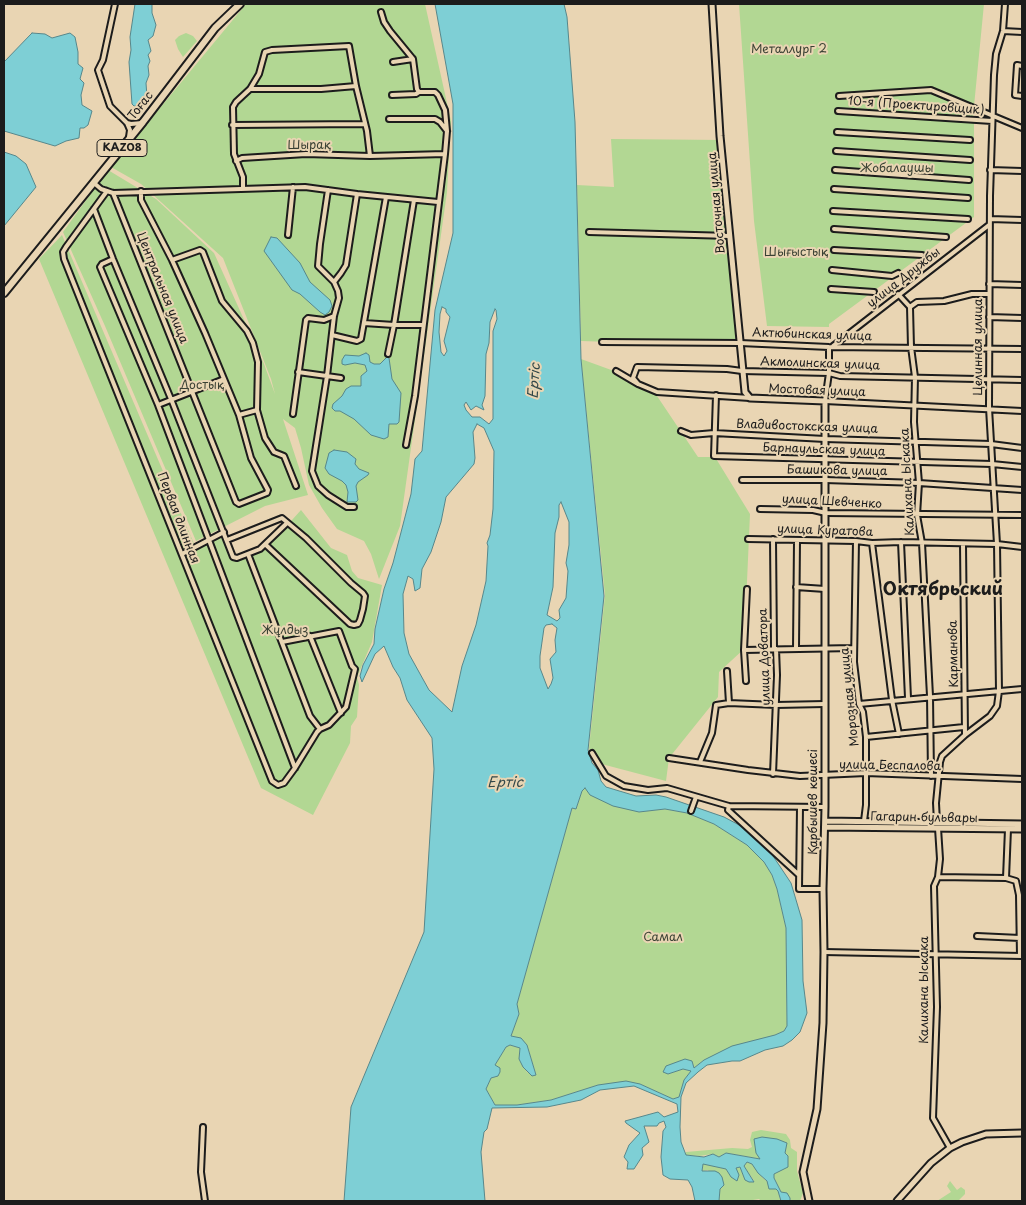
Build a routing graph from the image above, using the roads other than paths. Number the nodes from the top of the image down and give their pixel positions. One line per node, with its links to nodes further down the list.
1 (115, 4): 21 (street)
2 (240, 4): 20 (highway, Тоғас / KAZ08)
3 (712, 4): 60 (main road, Восточная улица)
4 (1005, 4): 6 (street, Целинная улица)
5 (381, 12): 8 (street)
6 (1003, 31): 7 (street); 19 (street, Целинная улица)
7 (1022, 32)
8 (413, 59): 9 (street); 13 (street)
9 (393, 62)
10 (1022, 66): 16 (street)
11 (356, 86): 12 (street); 12 (street); 22 (street)
12 (250, 89): 23 (street)
13 (419, 92): 14 (street); 25 (street)
14 (392, 95)
15 (839, 96): 19 (street)
16 (1022, 96)
17 (838, 111): 19 (street, 10-я (Проектировщик))
18 (389, 119): 25 (street)
19 (992, 119): 24 (street); 35 (street, Целинная улица)
20 (143, 122): 21 (street); 27 (highway, Тоғас / KAZ08)
21 (127, 123): 27 (street)
22 (364, 124): 23 (street); 31 (street)
23 (232, 125): 33 (street)
24 (1022, 128)
25 (447, 131): 30 (street)
26 (837, 132): 28 (street)
27 (129, 139): 38 (highway, Тоғас / KAZ08)
28 (970, 140)
29 (836, 151): 32 (street)
30 (445, 154): 31 (street); 50 (street)
31 (370, 156): 33 (street)
32 (970, 160)
33 (236, 161): 40 (street)
34 (835, 170): 37 (street)
35 (990, 170): 36 (street); 54 (street, Целинная улица)
36 (1022, 171)
37 (969, 180)
38 (94, 183): 43 (street); 73 (highway, Тоғас / KAZ08)
39 (293, 187): 40 (street); 41 (street); 59 (street)
40 (244, 189): 44 (street)
41 (328, 190): 46 (street); 68 (street)
42 (834, 190): 48 (street)
43 (107, 191): 45 (street); 51 (street)
44 (141, 191): 45 (street); 65 (street)
45 (113, 193): 102 (street, Центральная улица)
46 (357, 194): 47 (street); 68 (street)
47 (386, 197): 49 (street); 80 (street)
48 (968, 198)
49 (414, 200): 50 (street); 81 (street)
50 (438, 202): 82 (street)
51 (94, 208): 64 (street); 153 (street, Первая длинная)
52 (833, 211): 53 (street)
53 (968, 219)
54 (990, 219): 55 (street); 56 (street, Целинная улица)
55 (1022, 220)
56 (990, 225): 69 (street, Целинная улица); 74 (street, улица Дружбы)
57 (834, 229): 61 (street)
58 (589, 232): 60 (street)
59 (288, 235)
60 (730, 236): 85 (main road, Восточная улица)
61 (946, 237)
62 (834, 250): 63 (street)
63 (922, 255)
64 (113, 259): 105 (street); 107 (street)
65 (172, 260): 99 (street); 110 (street)
66 (832, 270): 67 (street)
67 (898, 273)
68 (334, 282): 77 (street)
69 (989, 284): 70 (street); 75 (street, Целинная улица)
70 (1022, 285)
71 (831, 289): 72 (street)
72 (874, 292)
73 (4, 293)
74 (898, 294): 76 (street); 86 (street, улица Дружбы)
75 (990, 294): 76 (street); 78 (street, Целинная улица)
76 (910, 307): 87 (street, Калихана Ыскака)
77 (334, 316): 83 (street); 93 (street)
78 (989, 317): 79 (street); 88 (street, Целинная улица)
79 (1022, 318)
80 (364, 322): 81 (street); 83 (street)
81 (394, 325): 82 (street); 90 (street)
82 (423, 325): 119 (street)
83 (332, 335): 95 (street)
84 (602, 342): 85 (street, Актюбинская улица)
85 (740, 343): 86 (street, Актюбинская улица); 92 (main road, Восточная улица)
86 (831, 347): 87 (street, Актюбинская улица); 94 (street)
87 (911, 347): 88 (street, Актюбинская улица); 96 (street, Калихана Ыскака)
88 (989, 349): 89 (street, Актюбинская улица); 98 (street, Целинная улица)
89 (1022, 350)
90 (388, 354)
91 (616, 371): 101 (street, Мостовая улица)
92 (742, 371): 94 (street, Акмолинская улица); 101 (street, Акмолинская улица); 104 (main road, Восточная улица)
93 (298, 372): 95 (street); 112 (street)
94 (829, 373): 96 (street, Акмолинская улица); 106 (street)
95 (327, 376): 97 (street); 131 (street)
96 (915, 377): 98 (street, Акмолинская улица); 108 (street, Калихана Ыскака)
97 (341, 378)
98 (989, 379): 100 (street, Акмолинская улица); 109 (street, Целинная улица)
99 (224, 380): 102 (street); 113 (street)
100 (1022, 380)
101 (638, 384): 103 (street, Мостовая улица)
102 (192, 392): 105 (street); 113 (street, Центральная улица)
103 (716, 395): 104 (street, Мостовая улица); 115 (street)
104 (750, 398): 106 (main road, Мостовая улица)
105 (171, 399): 107 (street); 138 (street)
106 (825, 401): 108 (street, Мостовая улица); 116 (main road, Қарбышев көшесі)
107 (158, 404): 139 (street)
108 (915, 405): 109 (street, Мостовая улица); 117 (street, Калихана Ыскака)
109 (989, 408): 111 (street, Мостовая улица); 118 (street, Целинная улица)
110 (257, 410): 113 (street); 128 (street)
111 (1022, 411)
112 (293, 414)
113 (239, 415)
114 (681, 431): 115 (street, Владивостокская улица)
115 (714, 433): 116 (street, Владивостокская улица); 121 (street, Барнаульская улица)
116 (825, 439): 117 (street, Владивостокская улица); 121 (main road, Қарбышев көшесі)
117 (917, 440): 118 (street, Владивостокская улица); 122 (street, Калихана Ыскака)
118 (991, 444): 120 (street, Владивостокская улица); 123 (street, Целинная улица)
119 (406, 445)
120 (1022, 448)
121 (826, 460): 122 (street, Барнаульская улица); 126 (main road, Қарбышев көшесі)
122 (918, 462): 123 (street, Барнаульская улица); 127 (street, Калихана Ыскака)
123 (992, 464): 124 (street, Барнаульская улица); 129 (street, Целинная улица)
124 (1022, 467)
125 (742, 480): 126 (street, Башикова улица)
126 (825, 480): 127 (street, Башикова улица); 133 (main road, Қарбышев көшесі)
127 (919, 483): 129 (street, Башикова улица); 135 (street, Калихана Ыскака)
128 (296, 486)
129 (994, 487): 130 (street, Башикова улица); 134 (street, Целинная улица)
130 (1022, 490)
131 (354, 507)
132 (760, 509): 133 (street, улица Шевченко)
133 (826, 513): 135 (street, улица Шевченко); 144 (main road, Қарбышев көшесі)
134 (996, 514): 135 (street, улица Шевченко); 136 (street, улица Шевченко); 150 (street, Целинная улица)
135 (917, 515): 148 (street, Калихана Ыскака)
136 (1022, 515)
137 (287, 522): 141 (street); 151 (street); 151 (street)
138 (224, 532): 139 (street); 141 (street)
139 (210, 538): 153 (street); 187 (street)
140 (748, 538): 142 (street, улица Куратова)
141 (227, 540): 154 (street)
142 (773, 540): 143 (street, улица Куратова); 163 (street, улица Доватора)
143 (796, 541): 144 (street, улица Куратова); 155 (street)
144 (825, 541): 145 (street, улица Куратова); 156 (main road, Қарбышев көшесі)
145 (856, 541): 147 (street, улица Куратова); 162 (street, Морозная улица)
146 (901, 542): 147 (street, улица Куратова); 148 (street, улица Куратова); 171 (street)
147 (872, 543): 172 (street)
148 (922, 543): 149 (street, улица Куратова); 170 (street, Калихана Ыскака)
149 (962, 544): 150 (street, улица Куратова); 169 (street, Карманова)
150 (997, 544): 152 (street, улица Куратова); 168 (street, Целинная улица)
151 (266, 545): 154 (street)
152 (1022, 547)
153 (182, 554): 187 (street, Первая длинная)
154 (248, 554): 159 (street)
155 (796, 587): 156 (street); 160 (street)
156 (825, 589): 161 (main road, Қарбышев көшесі)
157 (748, 590): 164 (street)
158 (310, 636): 159 (street); 177 (street); 177 (street)
159 (282, 642): 179 (street)
160 (796, 648): 161 (street); 163 (street)
161 (824, 648): 162 (street); 174 (main road, Қарбышев көшесі)
162 (854, 648): 175 (street, Морозная улица)
163 (776, 649): 164 (street); 176 (street, улица Доватора)
164 (744, 650): 166 (street)
165 (727, 671): 173 (street)
166 (746, 681)
167 (1022, 689): 168 (street)
168 (999, 691): 169 (street); 182 (street, Целинная улица)
169 (964, 693): 170 (street); 178 (street, Карманова)
170 (930, 696): 171 (street); 180 (street, Калихана Ыскака)
171 (908, 698): 172 (street)
172 (892, 700): 175 (street); 181 (street)
173 (729, 703): 176 (street); 186 (street)
174 (824, 704): 176 (street); 190 (main road, Қарбышев көшесі)
175 (859, 704): 183 (street, Морозная улица)
176 (776, 705): 189 (street, улица Доватора)
177 (341, 713): 179 (street)
178 (964, 727): 180 (street); 182 (street, Карманова)
179 (320, 729): 187 (street)
180 (931, 730): 181 (street); 191 (street, Калихана Ыскака)
181 (899, 734): 183 (street)
182 (965, 734): 192 (street, Калихана Ыскака)
183 (866, 737): 188 (street, Морозная улица)
184 (592, 753): 194 (street)
185 (670, 758): 186 (street, улица Беспалова)
186 (700, 762): 189 (street, улица Беспалова)
187 (295, 768)
188 (866, 773): 190 (street, улица Беспалова); 191 (street, улица Беспалова); 199 (street, Морозная улица)
189 (773, 774): 190 (street, улица Беспалова)
190 (824, 776): 197 (main road, Қарбышев көшесі)
191 (931, 776): 192 (street, улица Беспалова)
192 (938, 776): 193 (street, улица Беспалова); 202 (street, Калихана Ыскака)
193 (1022, 779)
194 (696, 796): 195 (street); 198 (street)
195 (729, 806): 196 (street); 205 (street)
196 (800, 807): 197 (street); 205 (street)
197 (825, 807): 200 (main road, Қарбышев көшесі)
198 (691, 811)
199 (864, 821): 200 (main road, Гагарин бульвары); 202 (main road, Гагарин бульвары)
200 (825, 824): 202 (main road, Гагарин бульвары); 208 (main road, Қарбышев көшесі)
201 (1022, 824): 202 (main road, Гагарин бульвары)
202 (938, 825): 203 (main road, Гагарин бульвары); 206 (street, Калихана Ыскака)
203 (1008, 829): 204 (main road, Гагарин бульвары); 207 (street)
204 (1022, 829)
205 (799, 875): 208 (street)
206 (938, 876): 207 (street); 212 (street, Калихана Ыскака)
207 (1006, 878): 210 (street)
208 (823, 889): 211 (main road, Қарбышев көшесі)
209 (977, 936): 210 (street)
210 (1020, 938): 213 (street)
211 (824, 952): 212 (street); 218 (main road, Қарбышев көшесі)
212 (937, 954): 213 (street); 216 (street, Калихана Ыскака)
213 (1021, 956)
214 (203, 1127): 217 (street)
215 (1022, 1133): 216 (main road)
216 (950, 1148): 219 (main road)
217 (205, 1201)
218 (809, 1201)
219 (897, 1201)

